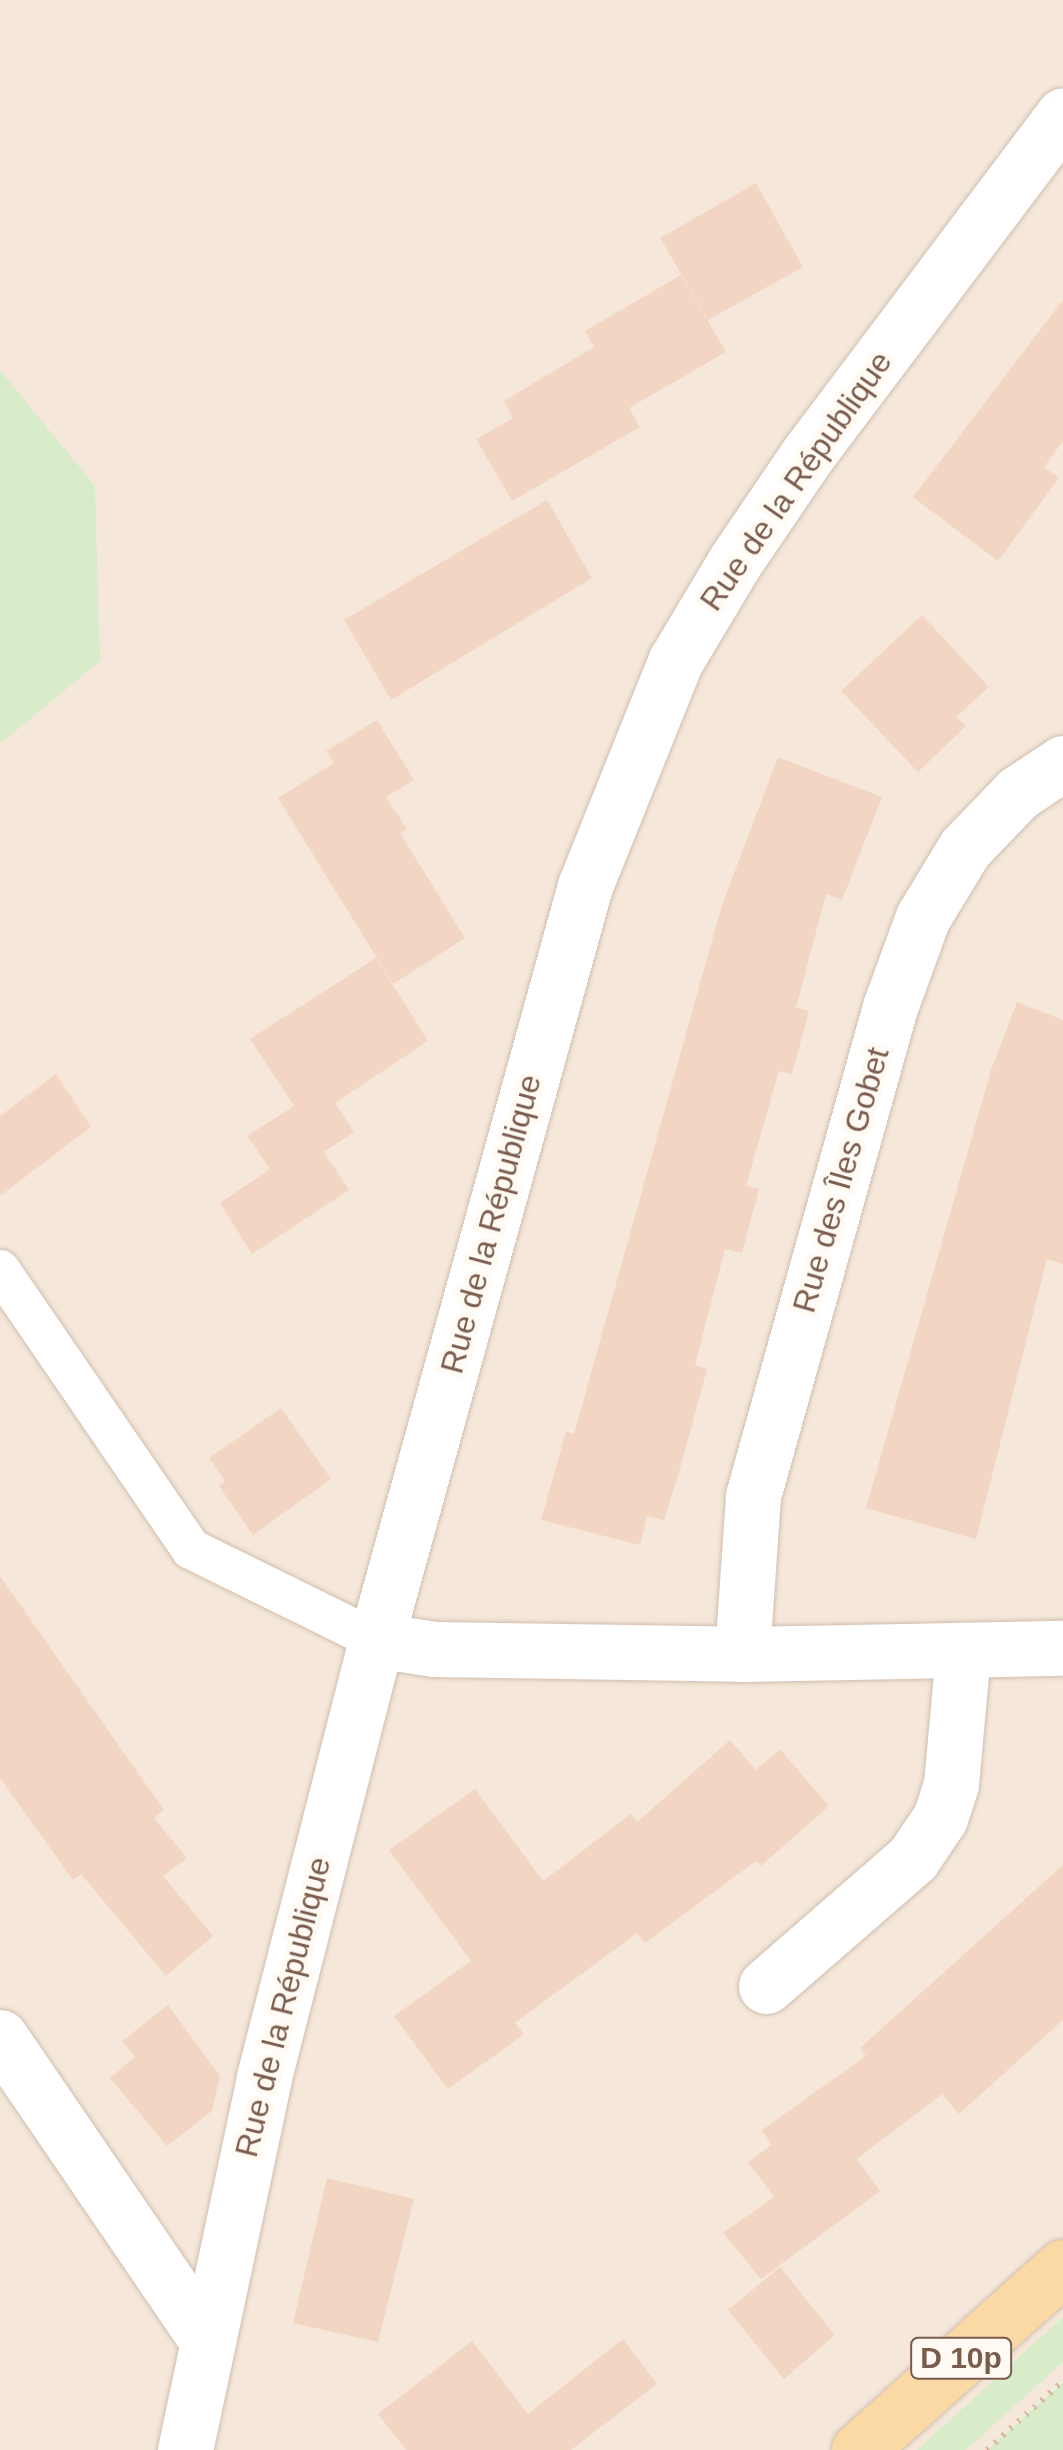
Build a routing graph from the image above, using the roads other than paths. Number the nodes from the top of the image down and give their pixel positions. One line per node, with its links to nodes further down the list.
1 (1063, 114): 4 (street, Rue de la République)
2 (1063, 763): 7 (street, Rue des Îles Gobet)
3 (0, 1270): 4 (lane)
4 (376, 1640): 7 (street); 11 (street, Rue de la République)
5 (1063, 1648): 6 (street)
6 (963, 1651): 7 (street); 8 (street)
7 (742, 1654)
8 (766, 1986)
9 (0, 2037): 11 (street)
10 (1063, 2267): 13 (main road, D 10p)
11 (205, 2337): 12 (street, Rue de la République)
12 (184, 2450)
13 (859, 2450)

